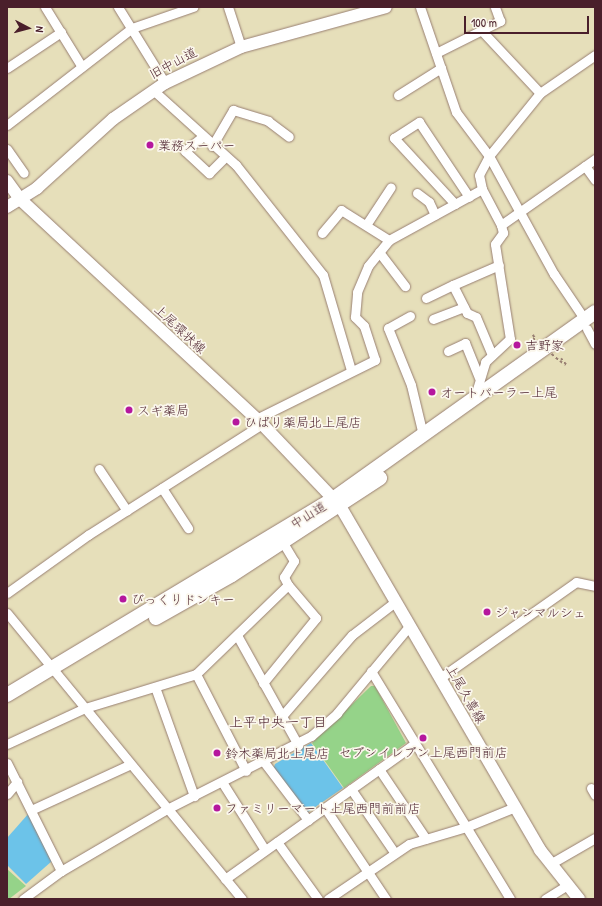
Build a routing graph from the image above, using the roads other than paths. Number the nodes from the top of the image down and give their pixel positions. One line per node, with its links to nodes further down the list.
1 (46, 7): 12 (street)
2 (118, 7): 10 (street)
3 (192, 7): 8 (street)
4 (228, 7): 13 (street)
5 (386, 7): 9 (main road, 旧中山道)
6 (420, 7): 14 (street)
7 (496, 7): 11 (street)
8 (181, 9): 10 (street)
9 (353, 11): 13 (main road, 旧中山道)
10 (132, 28): 16 (street); 19 (street)
11 (482, 31): 14 (street); 21 (street)
12 (61, 32): 16 (street); 17 (street)
13 (241, 47): 19 (main road, 旧中山道)
14 (436, 54): 18 (street)
15 (595, 55): 21 (street)
16 (82, 67): 23 (street)
17 (7, 68)
18 (441, 68): 22 (street); 28 (street)
19 (165, 83): 20 (main road, 旧中山道)
20 (153, 90): 24 (street); 39 (main road, 旧中山道)
21 (540, 93): 28 (street)
22 (398, 95)
23 (7, 125)
24 (202, 137): 26 (street); 29 (street)
25 (289, 137): 26 (street)
26 (212, 146): 29 (street)
27 (7, 149): 32 (street)
28 (489, 156): 36 (street); 42 (street)
29 (226, 157): 60 (street)
30 (595, 159): 31 (street)
31 (585, 166): 33 (street); 42 (street)
32 (24, 173)
33 (595, 180)
34 (7, 181): 39 (main road, 上尾環状線)
35 (391, 186): 44 (street)
36 (482, 189): 38 (street); 45 (street)
37 (417, 193): 43 (street)
38 (469, 196): 40 (street); 40 (street)
39 (21, 200): 41 (main road, 旧中山道); 63 (main road, 上尾環状線)
40 (454, 204): 43 (street)
41 (7, 207)
42 (520, 211): 45 (street); 56 (street)
43 (435, 215): 47 (street)
44 (366, 225): 46 (street); 47 (street)
45 (501, 225): 49 (street)
46 (322, 233)
47 (389, 240): 48 (street)
48 (380, 252): 51 (street); 60 (street)
49 (500, 265): 50 (street); 59 (street)
50 (454, 285): 52 (street); 53 (street)
51 (406, 286)
52 (426, 298)
53 (464, 307): 55 (street); 59 (street)
54 (410, 316): 64 (street)
55 (433, 319)
56 (590, 321): 57 (street); 62 (highway, 中山道); 67 (highway, 中山道)
57 (595, 344)
58 (448, 351): 61 (street)
59 (492, 355): 61 (street)
60 (350, 370): 63 (street)
61 (480, 377): 62 (street)
62 (474, 399): 64 (highway, 中山道)
63 (259, 422): 66 (street); 67 (main road, 上尾環状線)
64 (423, 435): 67 (highway, 中山道)
65 (99, 469): 68 (street)
66 (162, 488): 68 (street); 69 (street)
67 (337, 503): 70 (highway, 中山道); 75 (main road, 上尾久喜線); 78 (highway, 中山道)
68 (127, 511): 73 (street)
69 (188, 528)
70 (283, 543): 71 (street); 78 (highway, 中山道)
71 (288, 585): 76 (street); 81 (street)
72 (595, 586): 80 (street)
73 (7, 593)
74 (7, 613): 78 (street)
75 (404, 615): 77 (street); 80 (main road, 上尾久喜線); 86 (street)
76 (238, 637): 79 (street); 81 (street)
77 (371, 671): 88 (street); 89 (street)
78 (55, 672): 83 (highway, 中山道); 84 (highway, 中山道); 85 (street)
79 (196, 674): 82 (street); 94 (street)
80 (440, 678): 100 (main road, 上尾久喜線)
81 (263, 683): 86 (street)
82 (156, 687): 85 (street); 99 (street)
83 (7, 695)
84 (7, 705)
85 (85, 708): 87 (street); 92 (street)
86 (282, 716): 89 (street)
87 (7, 744)
88 (414, 744): 93 (street); 105 (street)
89 (298, 745): 90 (street)
90 (264, 762): 94 (street); 104 (street)
91 (7, 763): 95 (street)
92 (129, 765): 102 (street); 103 (street)
93 (379, 769): 97 (street); 107 (street)
94 (246, 771): 96 (street)
95 (17, 782): 98 (street); 102 (street)
96 (222, 782): 99 (street); 109 (street)
97 (351, 789): 101 (street); 110 (street)
98 (7, 794)
99 (194, 796): 103 (street)
100 (515, 807): 105 (street); 111 (main road, 上尾久喜線)
101 (324, 808): 104 (street); 112 (street)
102 (31, 810): 113 (street)
103 (165, 810): 113 (street); 114 (street)
104 (308, 820): 108 (street)
105 (466, 827): 107 (street); 121 (street)
106 (595, 838): 111 (street)
107 (426, 839): 110 (street)
108 (277, 842): 109 (street); 118 (street)
109 (265, 850): 114 (street)
110 (394, 852): 112 (street)
111 (550, 864): 115 (main road, 上尾久喜線)
112 (368, 870): 119 (street); 120 (street)
113 (61, 871): 116 (street)
114 (225, 879): 117 (street)
115 (567, 885): 122 (street); 123 (main road, 上尾久喜線)
116 (23, 899)
117 (242, 899)
118 (318, 899)
119 (328, 899)
120 (386, 899)
121 (510, 899)
122 (545, 899)
123 (579, 899)

